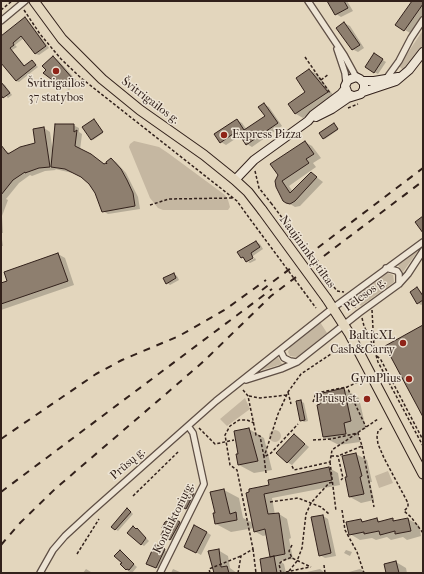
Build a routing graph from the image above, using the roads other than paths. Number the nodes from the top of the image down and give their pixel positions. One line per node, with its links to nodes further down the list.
1 (34, 1): 15 (main road, Švitrigailos g.)
2 (308, 1): 6 (street)
3 (22, 3): 5 (street)
4 (423, 20): 10 (street)
5 (1, 21)
6 (336, 44): 9 (street); 11 (street)
7 (423, 52): 8 (main road)
8 (401, 77): 10 (main road); 12 (main road)
9 (359, 79): 10 (main road); 11 (main road); 12 (main road)
10 (386, 79)
11 (345, 86): 13 (main road); 14 (main road)
12 (363, 92): 13 (main road)
13 (353, 96): 14 (main road)
14 (308, 121): 15 (main road)
15 (235, 180): 16 (main road, Švitrigailos g.)
16 (262, 210): 21 (main road, Naujininkų tiltas, bridge)
17 (423, 242): 19 (street, Pelesos g.)
18 (423, 251): 20 (street, Pelesos g.)
19 (386, 268): 20 (street, Pelesos g.); 21 (street, Pelesos g.)
20 (399, 284): 22 (street, Pelesos g.)
21 (333, 308): 22 (main road, Naujininkų tiltas); 23 (street, Prūsų g.)
22 (344, 325): 24 (street, Prūsų g.); 27 (main road, Naujininkų tiltas)
23 (280, 350): 24 (street); 25 (street, Prūsų g.)
24 (297, 362): 25 (street, Prūsų g.)
25 (242, 381): 26 (street, Prūsų g.)
26 (188, 426): 28 (street, Prūsų g.); 29 (street, Konduktorių g.)
27 (423, 474)
28 (40, 573)
29 (160, 573)

